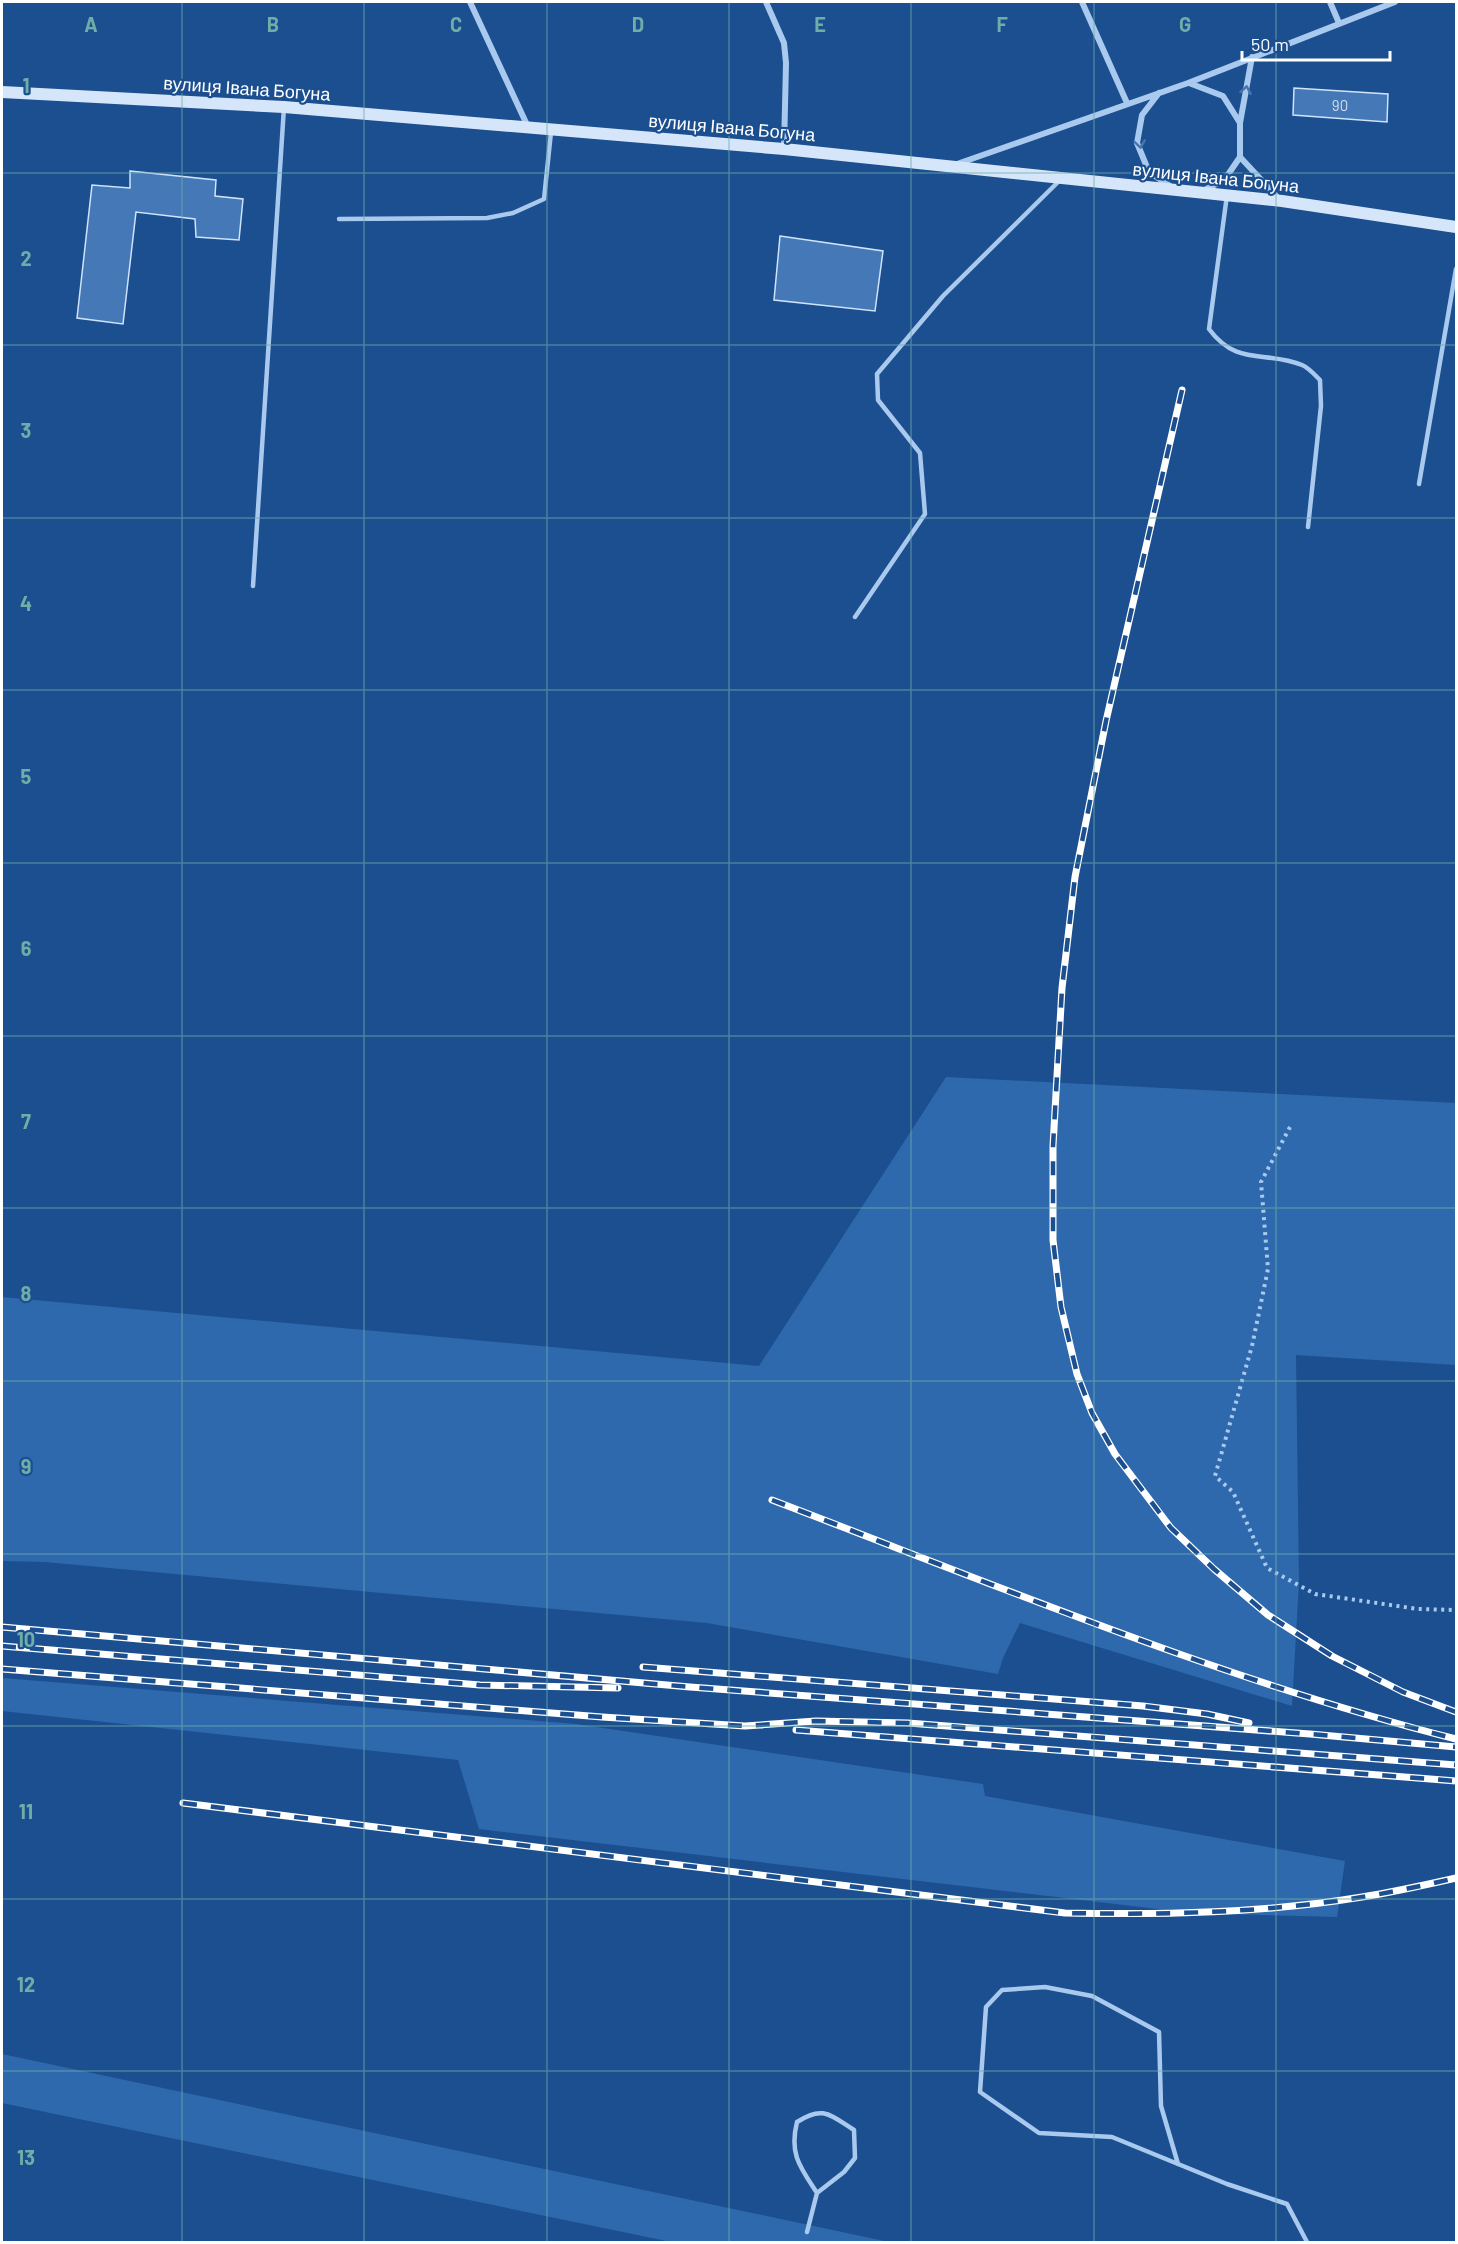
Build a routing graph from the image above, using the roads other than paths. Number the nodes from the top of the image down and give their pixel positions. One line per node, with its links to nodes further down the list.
1 (470, 2): 14 (street)
2 (766, 2): 16 (street)
3 (1082, 2): 11 (street)
4 (1330, 2): 6 (street)
5 (1395, 2): 6 (street)
6 (1339, 23): 7 (street)
7 (1252, 57): 8 (street); 13 (street, one-way to 7)
8 (1188, 83): 10 (street); 13 (street)
9 (2, 92): 12 (street, вулиця Івана Богуна)
10 (1159, 92): 11 (street); 20 (street, one-way to 20)
11 (1127, 103): 18 (street)
12 (284, 107): 14 (street, вулиця Івана Богуна); 29 (lane)
13 (1240, 123): 17 (street)
14 (528, 128): 15 (street, вулиця Івана Богуна)
15 (551, 129): 16 (street, вулиця Івана Богуна); 24 (lane)
16 (784, 148): 18 (street, вулиця Івана Богуна)
17 (1240, 157): 21 (street); 23 (street)
18 (948, 167): 19 (street, вулиця Івана Богуна)
19 (1061, 178): 20 (street, вулиця Івана Богуна); 30 (lane)
20 (1177, 191): 21 (street, вулиця Івана Богуна)
21 (1201, 192): 22 (street, вулиця Івана Богуна)
22 (1227, 195): 23 (street, вулиця Івана Богуна); 28 (lane)
23 (1282, 201): 25 (street, вулиця Івана Богуна)
24 (339, 219)
25 (1456, 226)
26 (1456, 269): 27 (lane)
27 (1419, 484)
28 (1308, 527)
29 (253, 586)
30 (855, 617)
31 (1178, 2164): 31 (lane); 34 (lane)
32 (817, 2193): 32 (lane); 33 (lane)
33 (807, 2232)
34 (1307, 2242)

